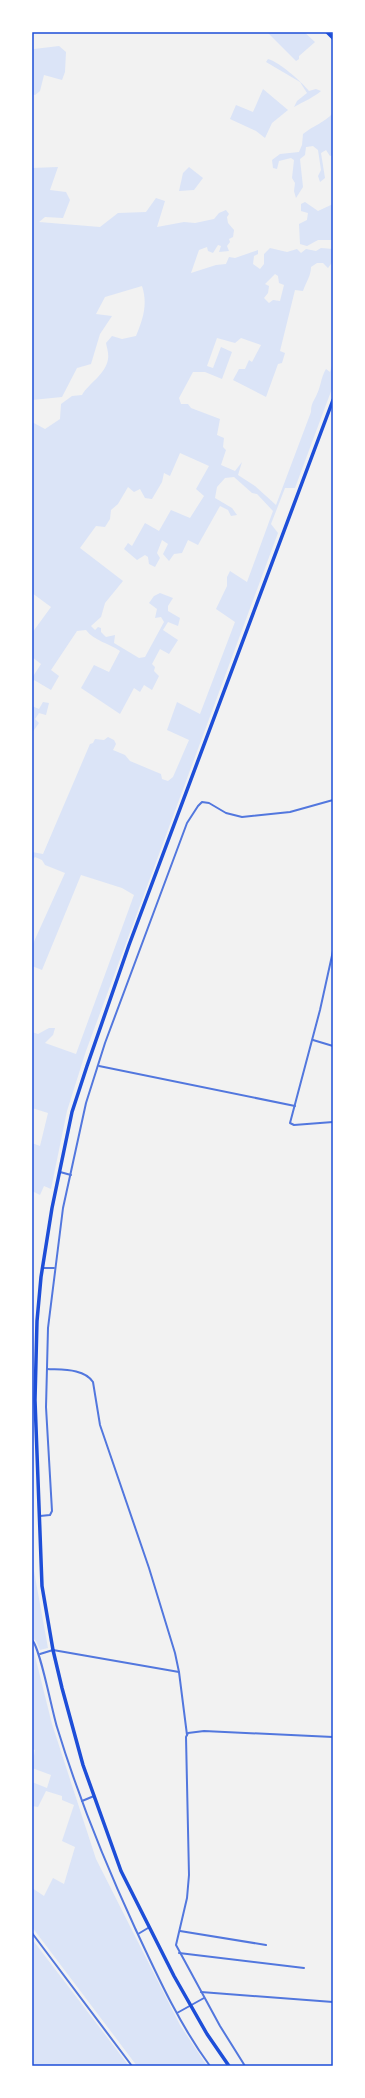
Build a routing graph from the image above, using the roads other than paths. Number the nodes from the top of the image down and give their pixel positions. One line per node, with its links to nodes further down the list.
1 (327, 32): 2 (highway)
2 (333, 38)
3 (333, 400): 11 (highway)
4 (333, 800): 8 (street)
5 (333, 951): 6 (street)
6 (313, 1040): 7 (street); 9 (street)
7 (333, 1046)
8 (98, 1066): 9 (street); 12 (street)
9 (295, 1106): 10 (street)
10 (333, 1122)
11 (60, 1172): 12 (street); 13 (highway)
12 (71, 1174): 14 (street)
13 (42, 1268): 14 (street); 15 (highway)
14 (54, 1268): 16 (street)
15 (33, 1359): 17 (highway)
16 (47, 1369): 17 (street); 21 (street)
17 (38, 1516): 19 (highway)
18 (32, 1640): 20 (street)
19 (53, 1650): 20 (street); 21 (street); 24 (highway)
20 (40, 1654): 25 (street)
21 (179, 1672): 22 (street)
22 (187, 1735): 23 (street); 27 (street)
23 (333, 1737)
24 (94, 1796): 25 (street); 26 (highway)
25 (82, 1800): 29 (street)
26 (148, 1928): 29 (street); 36 (highway)
27 (180, 1931): 30 (street); 31 (street)
28 (32, 1933): 38 (street)
29 (138, 1934): 37 (street)
30 (266, 1945)
31 (180, 1953): 32 (street); 33 (street)
32 (304, 1968)
33 (202, 1992): 34 (street); 35 (street)
34 (204, 1998): 36 (street); 41 (street)
35 (333, 2002)
36 (190, 2006): 37 (street); 40 (highway)
37 (177, 2013): 39 (street)
38 (132, 2066)
39 (210, 2066)
40 (229, 2066)
41 (245, 2066)

